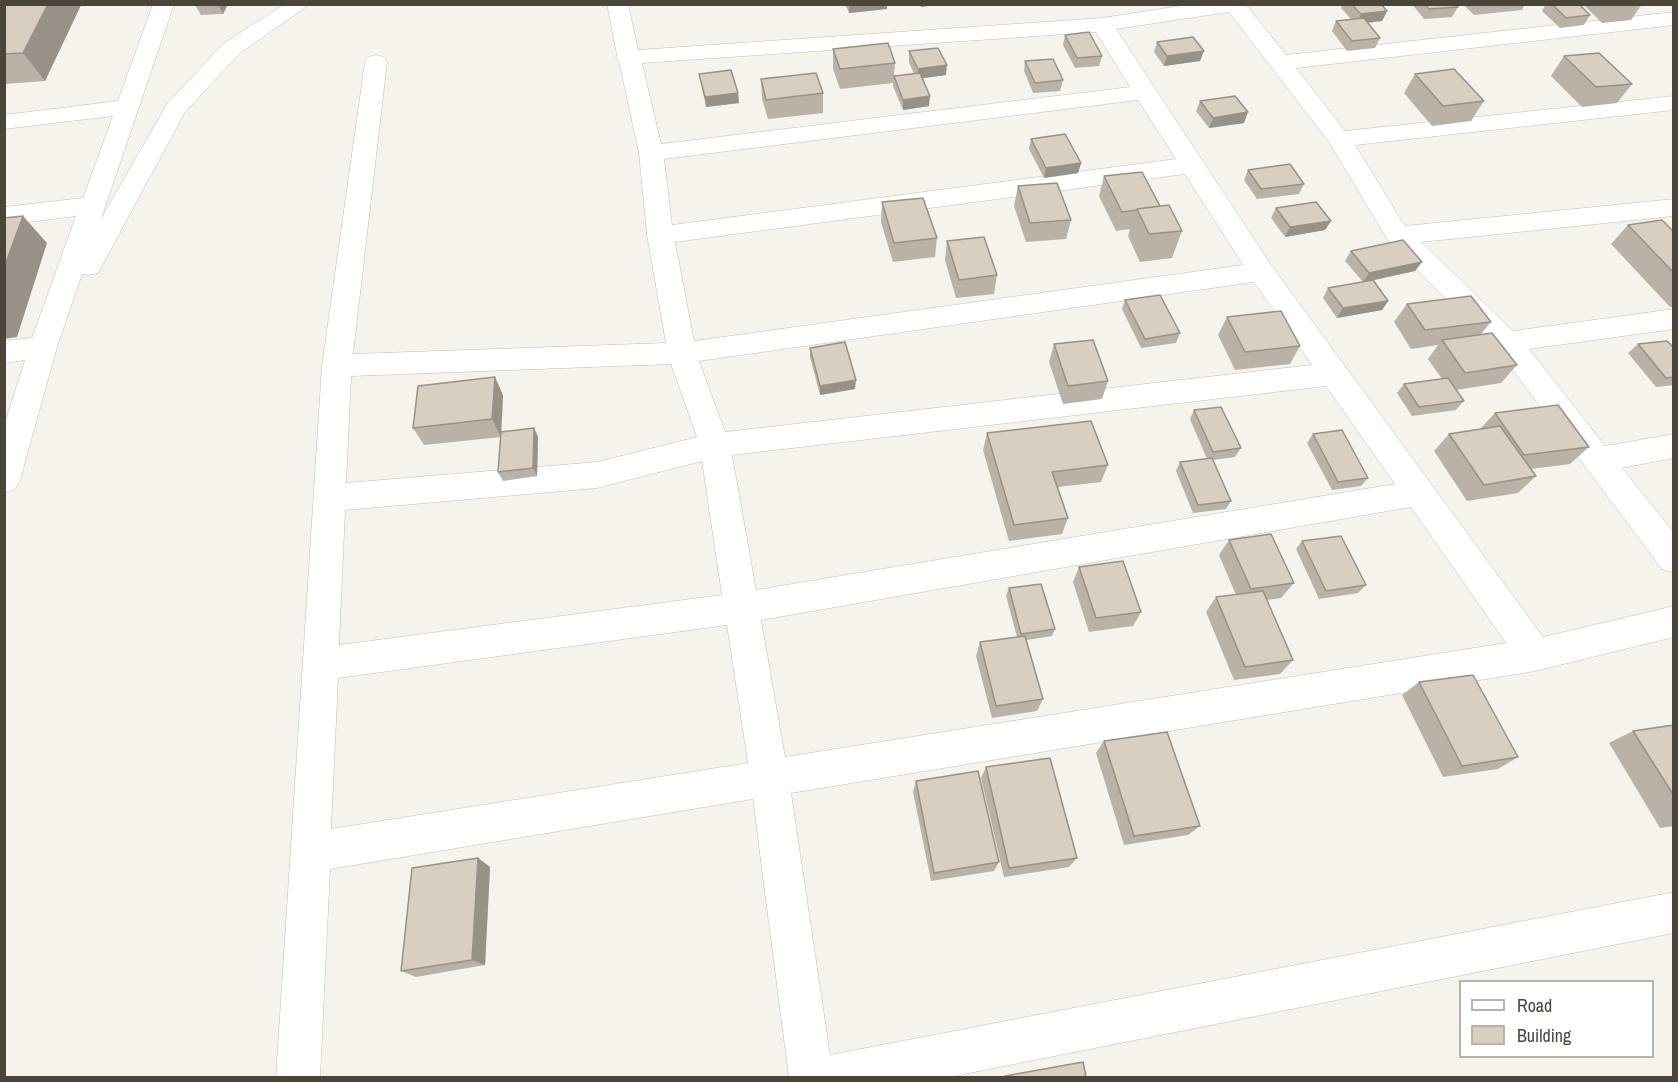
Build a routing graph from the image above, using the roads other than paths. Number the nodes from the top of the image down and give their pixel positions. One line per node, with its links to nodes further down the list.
1 (164, 4): 12 (street)
2 (300, 4): 25 (street)
3 (617, 4): 7 (street)
4 (1235, 5): 6 (street); 9 (street)
5 (1674, 18): 9 (street)
6 (1102, 25): 7 (street); 10 (street)
7 (627, 57): 15 (street)
8 (376, 62): 28 (street)
9 (1279, 63): 14 (street)
10 (1145, 92): 15 (street); 16 (street)
11 (1674, 103): 14 (street)
12 (128, 107): 13 (street); 17 (street)
13 (4, 122)
14 (1339, 139): 21 (street)
15 (651, 153): 20 (street)
16 (1193, 165): 20 (street); 22 (street)
17 (93, 205): 19 (street); 25 (street)
18 (1674, 207): 21 (street)
19 (4, 216)
20 (660, 235): 26 (street)
21 (1398, 236): 24 (street)
22 (1261, 272): 26 (street); 29 (street)
23 (1674, 319): 24 (street)
24 (1507, 342): 32 (street)
25 (43, 347): 27 (street); 33 (street)
26 (682, 353): 28 (street); 30 (street)
27 (8, 366)
28 (337, 366): 35 (street)
29 (1332, 374): 30 (street); 34 (street)
30 (715, 445): 35 (street); 37 (street)
31 (1674, 446): 32 (street)
32 (1596, 460): 36 (street)
33 (4, 480)
34 (1418, 493): 37 (street); 39 (street)
35 (330, 498): 40 (street)
36 (1674, 559)
37 (742, 608): 40 (street); 41 (street)
38 (1674, 621): 39 (street)
39 (1535, 655): 41 (street)
40 (321, 664): 42 (street)
41 (769, 777): 42 (street); 45 (street)
42 (310, 852): 44 (street)
43 (1674, 912): 46 (street)
44 (298, 1077)
45 (811, 1077)
46 (830, 1077)

